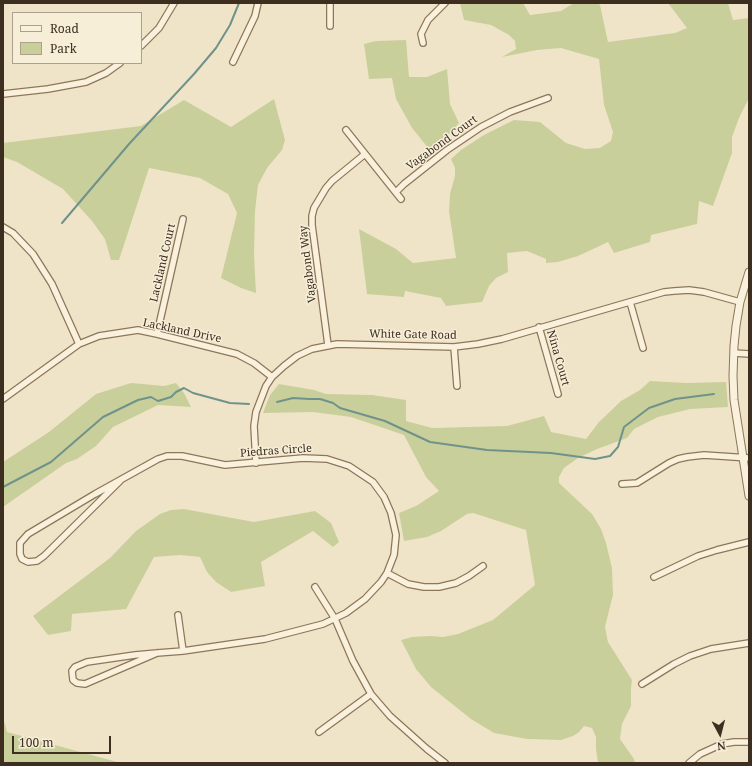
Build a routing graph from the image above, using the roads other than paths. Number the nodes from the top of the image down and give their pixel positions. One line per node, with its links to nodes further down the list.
1 (174, 3): 7 (street)
2 (258, 3): 8 (street)
3 (330, 3): 5 (street)
4 (445, 3): 6 (street)
5 (330, 26)
6 (423, 43)
7 (142, 45)
8 (233, 62)
9 (119, 64): 10 (street)
10 (3, 94)
11 (548, 98): 14 (street, Vagabond Court)
12 (346, 130): 13 (street)
13 (365, 154): 14 (street); 24 (street, Vagabond Way)
14 (396, 192): 15 (street)
15 (401, 199)
16 (183, 219): 22 (street, Lackland Court)
17 (3, 227): 23 (street)
18 (749, 272): 20 (street)
19 (630, 302): 20 (street, White Gate Road); 21 (street, White Gate Road); 26 (street)
20 (740, 302): 27 (street)
21 (539, 327): 25 (street, White Gate Road); 31 (street, Nina Court)
22 (157, 334): 23 (street, Lackland Drive); 29 (street, Lackland Drive)
23 (79, 344): 32 (street, Lackland Drive)
24 (328, 345): 25 (street, White Gate Road); 29 (street, White Gate Road)
25 (454, 347): 30 (street)
26 (643, 348)
27 (734, 353): 28 (street); 33 (street)
28 (749, 354)
29 (272, 377): 34 (street, White Gate Road)
30 (457, 386)
31 (558, 394)
32 (3, 398)
33 (746, 458): 36 (street); 37 (street)
34 (256, 463): 35 (street, Piedras Circle); 40 (street, Piedras Circle)
35 (120, 481): 35 (street, Piedras Circle)
36 (622, 484)
37 (749, 496)
38 (749, 542): 41 (street)
39 (483, 566): 40 (street)
40 (387, 573): 44 (street, Piedras Circle)
41 (654, 577)
42 (315, 587): 44 (street)
43 (178, 615): 46 (street)
44 (335, 618): 46 (street, Piedras Circle); 49 (street)
45 (749, 643): 48 (street)
46 (183, 651): 47 (street, Piedras Circle)
47 (157, 653): 47 (street, Piedras Circle)
48 (642, 684)
49 (371, 694): 50 (street); 52 (street)
50 (319, 732)
51 (749, 742): 53 (street)
52 (445, 763)
53 (689, 763)

